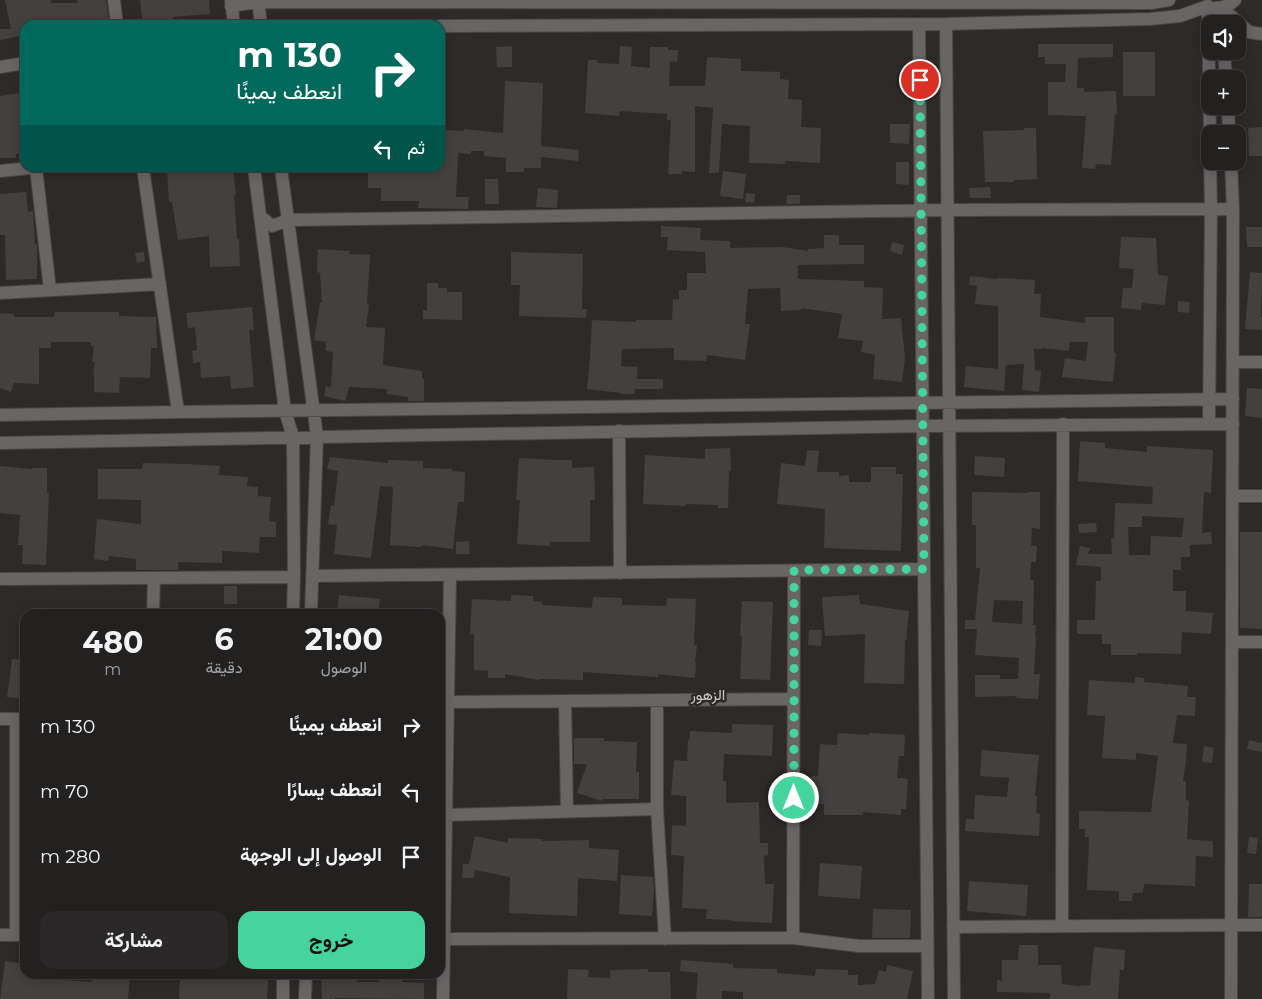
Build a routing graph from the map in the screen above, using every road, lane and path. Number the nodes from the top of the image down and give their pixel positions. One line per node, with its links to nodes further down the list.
1 (114, 0): 10 (street)
2 (1169, 0): 5 (street)
3 (1235, 0): 8 (street)
4 (258, 1): 5 (street); 6 (street); 12 (street)
5 (356, 1)
6 (231, 3): 11 (street)
7 (1204, 3): 8 (street); 14 (street); 19 (street)
8 (1222, 8): 9 (street); 16 (street)
9 (1222, 15)
10 (116, 20)
11 (233, 20)
12 (260, 20)
13 (919, 24): 14 (street); 15 (street); 30 (street)
14 (946, 24): 31 (street)
15 (445, 26)
16 (1262, 34)
17 (20, 64): 18 (street)
18 (0, 67)
19 (1210, 125)
20 (20, 169): 23 (street)
21 (1210, 170): 28 (street)
22 (1232, 170): 29 (street)
23 (0, 171)
24 (36, 172): 35 (street)
25 (144, 172): 34 (street)
26 (254, 172): 32 (street)
27 (282, 172): 33 (street)
28 (1211, 209): 29 (street); 31 (street); 39 (street)
29 (1234, 209): 37 (street)
30 (921, 210): 31 (street); 33 (street); 42 (street)
31 (948, 210): 43 (street)
32 (260, 216): 33 (street); 44 (street)
33 (288, 220): 45 (street)
34 (160, 284): 35 (street); 46 (street)
35 (50, 290): 36 (street)
36 (0, 293)
37 (1233, 362): 38 (street); 40 (street)
38 (1262, 362)
39 (1209, 399): 40 (street); 41 (street); 49 (street)
40 (1233, 399): 50 (street)
41 (1066, 401): 43 (street); 48 (street)
42 (922, 402): 43 (street); 45 (street); 52 (street)
43 (949, 402): 51 (street)
44 (285, 410): 45 (street); 46 (street); 54 (street)
45 (314, 410): 55 (street)
46 (178, 412): 47 (street)
47 (0, 415)
48 (1057, 424): 49 (street); 51 (street); 84 (street)
49 (1209, 424): 50 (street)
50 (1233, 424): 57 (street)
51 (949, 425): 52 (street); 85 (street)
52 (922, 426): 53 (street); 59 (street)
53 (619, 431): 55 (street); 61 (street)
54 (293, 436): 55 (street); 56 (street); 64 (street)
55 (317, 436): 63 (street)
56 (0, 443)
57 (1233, 496): 58 (street); 70 (street)
58 (1262, 496)
59 (924, 569): 60 (street); 91 (street)
60 (794, 570): 61 (street); 72 (street)
61 (620, 572): 62 (street)
62 (450, 575): 63 (street); 75 (street)
63 (312, 576): 69 (street)
64 (294, 577): 65 (street); 68 (street)
65 (154, 578): 66 (street); 67 (street)
66 (0, 579)
67 (153, 609)
68 (293, 609)
69 (311, 609)
70 (1232, 642): 71 (street); 82 (street)
71 (1262, 642)
72 (794, 699): 73 (street); 88 (street)
73 (657, 700): 74 (street); 78 (street)
74 (565, 701): 75 (street); 79 (street)
75 (448, 702): 80 (street)
76 (0, 719): 77 (street)
77 (20, 719): 87 (street)
78 (657, 809): 79 (street); 89 (street)
79 (566, 811): 80 (street)
80 (446, 815): 81 (street)
81 (445, 878)
82 (1232, 925): 83 (street); 84 (street); 100 (street)
83 (1262, 925)
84 (1062, 926): 85 (street)
85 (953, 927): 99 (street)
86 (0, 935): 87 (street)
87 (20, 935)
88 (793, 938): 89 (street); 91 (street)
89 (665, 939): 90 (street)
90 (445, 940)
91 (927, 946): 98 (street)
92 (283, 979): 95 (street)
93 (306, 979): 96 (street)
94 (443, 979): 97 (street)
95 (283, 999)
96 (305, 999)
97 (443, 999)
98 (928, 999)
99 (954, 999)
100 (1232, 999)

